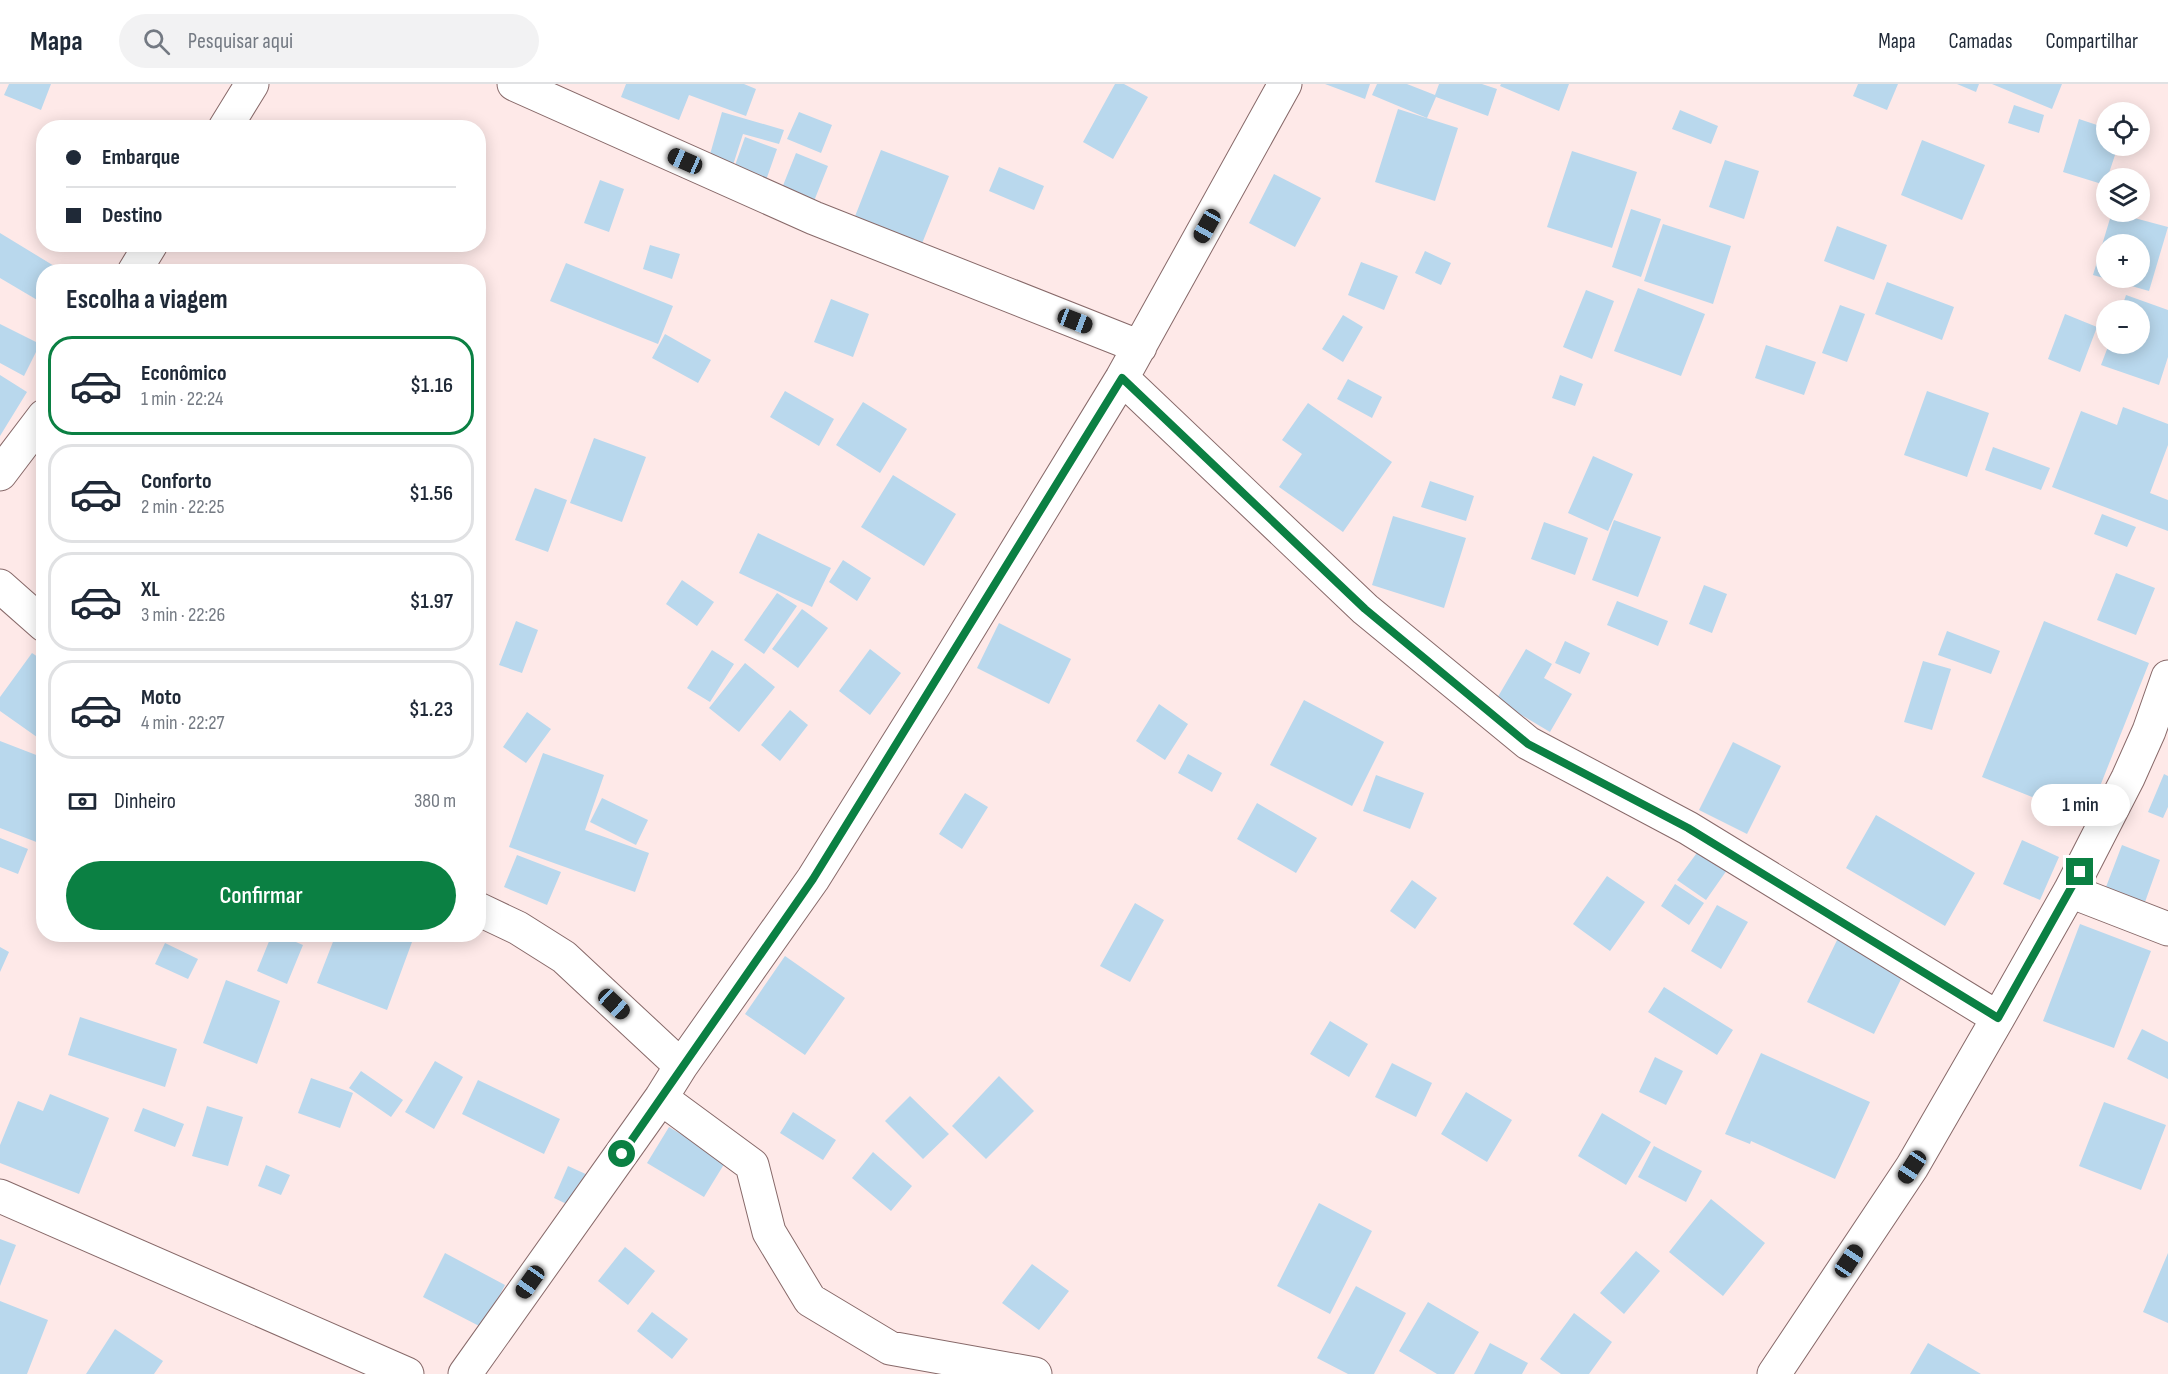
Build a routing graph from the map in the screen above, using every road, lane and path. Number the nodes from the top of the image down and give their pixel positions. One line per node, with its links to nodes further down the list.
1 (252, 84): 4 (street)
2 (514, 84): 5 (street)
3 (1285, 84): 5 (street)
4 (230, 120)
5 (1140, 347): 6 (street)
6 (1122, 378): 15 (street); 16 (street)
7 (36, 427): 8 (street)
8 (0, 474)
9 (0, 586): 10 (street)
10 (36, 618)
11 (2168, 678): 12 (street)
12 (2070, 891): 14 (street); 15 (street)
13 (486, 913): 16 (street)
14 (2168, 929)
15 (1998, 1018): 22 (street)
16 (681, 1066): 17 (street)
17 (661, 1098): 20 (street); 21 (street)
18 (0, 1196): 19 (street)
19 (407, 1374)
20 (465, 1374)
21 (1035, 1374)
22 (1774, 1374)

